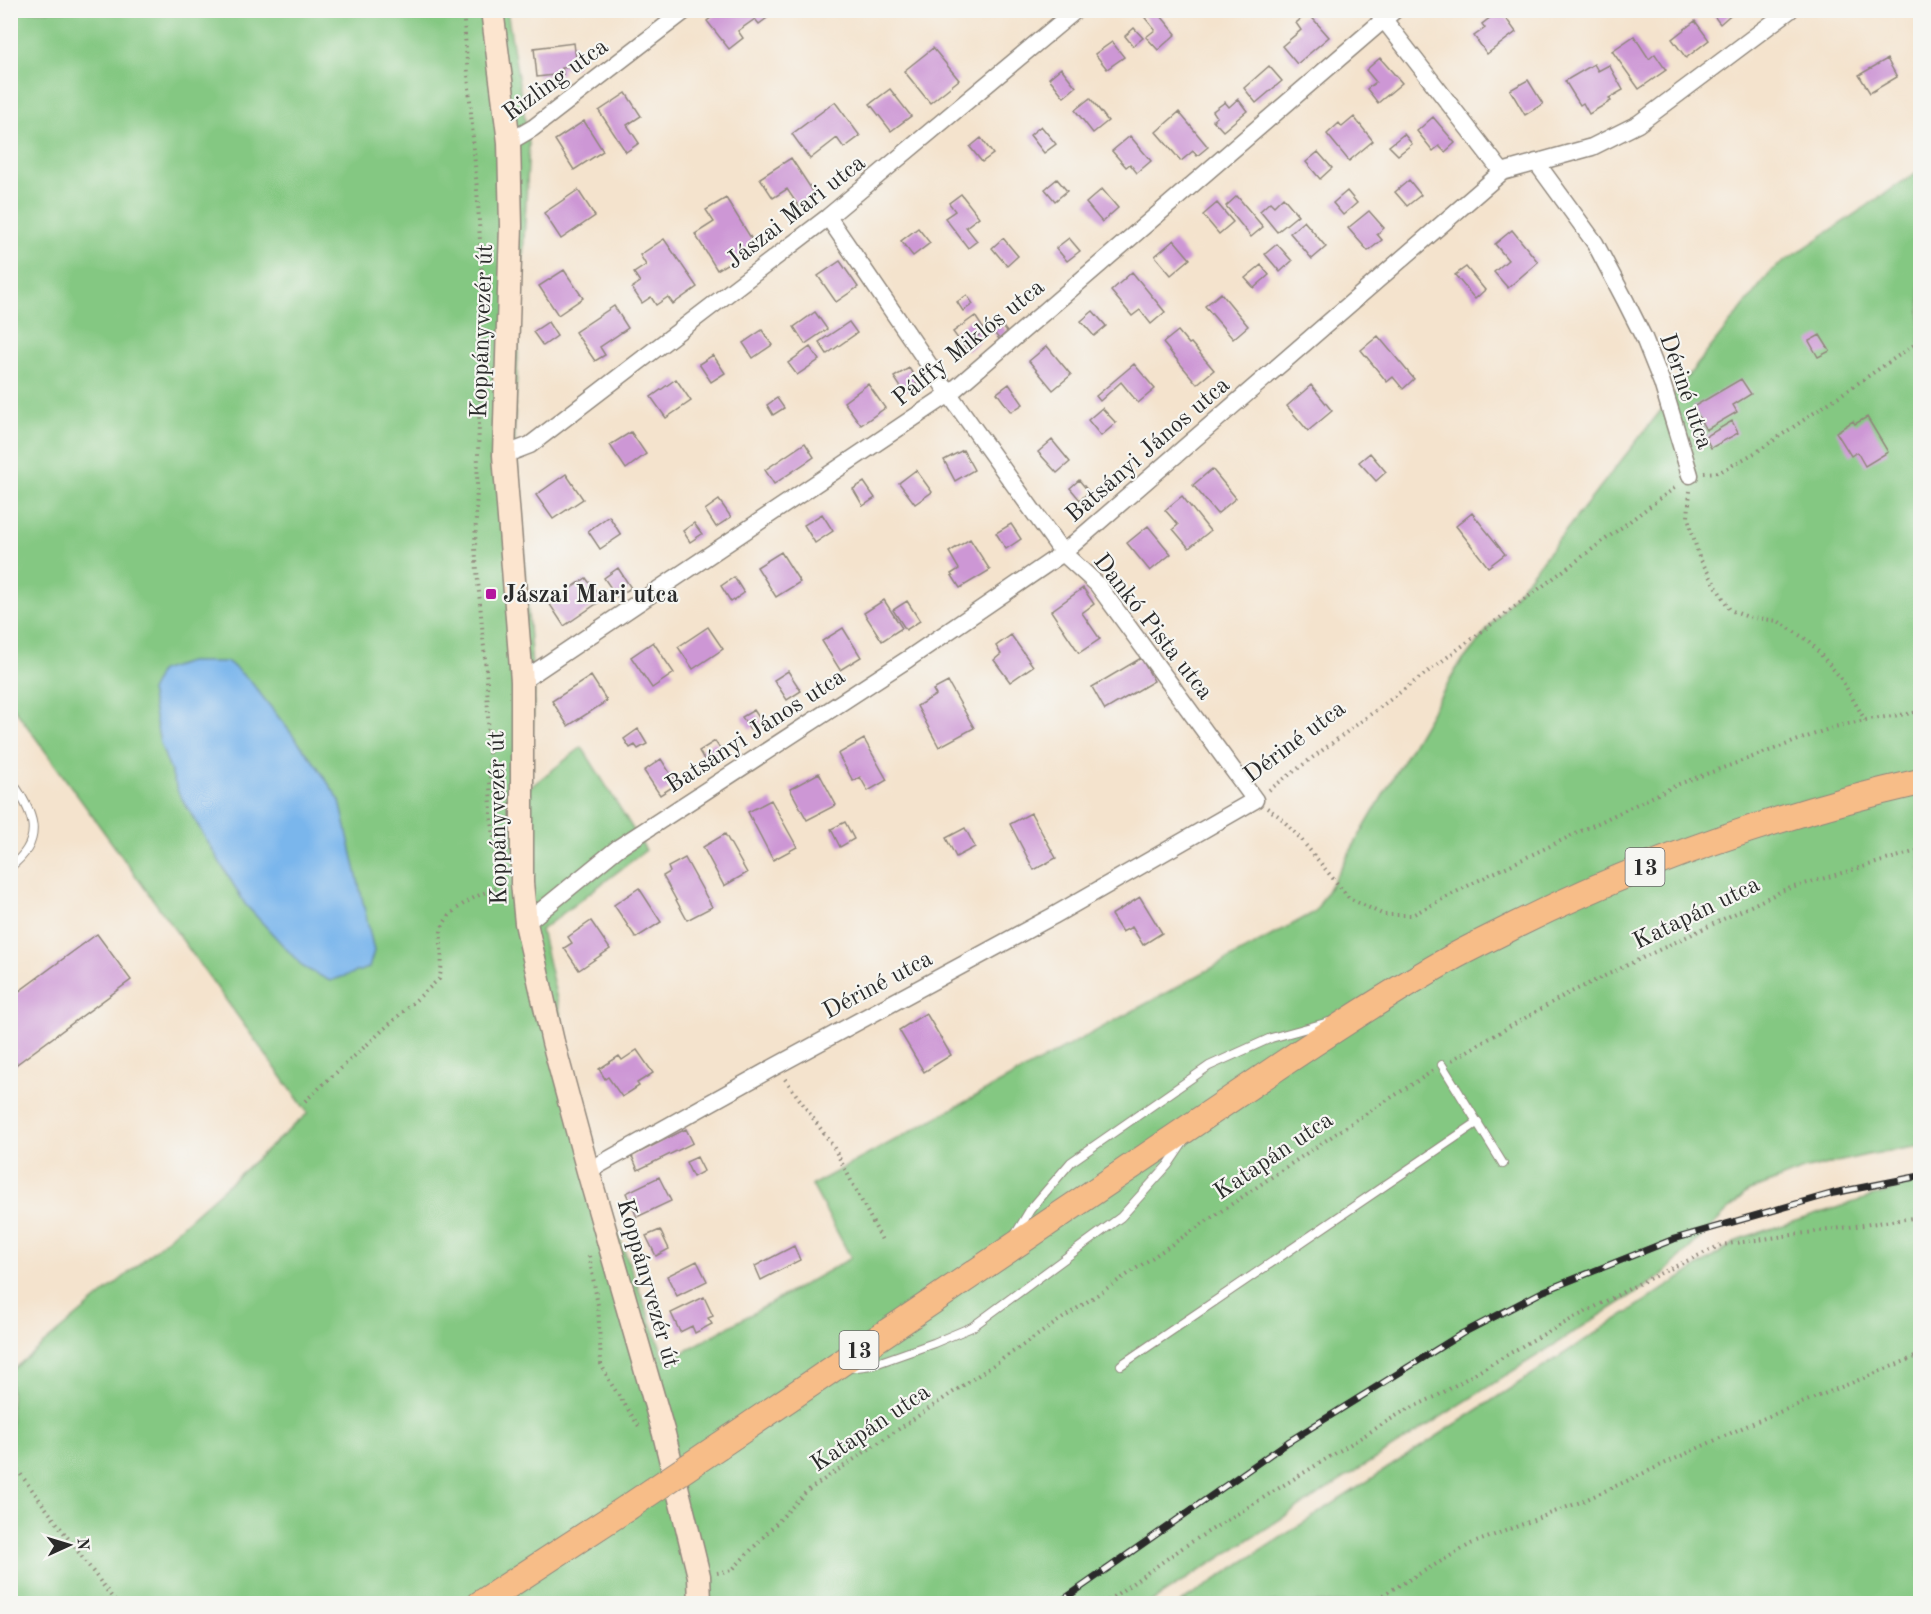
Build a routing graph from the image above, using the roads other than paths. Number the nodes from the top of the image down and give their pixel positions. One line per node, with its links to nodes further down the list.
1 (492, 10): 6 (street, Koppányvezér út)
2 (686, 10): 6 (street, Rizling utca)
3 (1790, 10): 7 (street, Batsányi János utca)
4 (1075, 11): 9 (street, Jászai Mari utca)
5 (1385, 13): 8 (street); 10 (street, Pálffy Miklós utca)
6 (509, 142): 11 (street, Koppányvezér út)
7 (1536, 162): 8 (street, Batsányi János utca); 12 (street, Dériné utca)
8 (1502, 172): 13 (street, Batsányi János utca)
9 (828, 217): 10 (street, Dankó Pista utca); 11 (street, Jászai Mari utca)
10 (949, 394): 13 (street, Dankó Pista utca); 14 (street, Pálffy Miklós utca)
11 (504, 455): 14 (street, Koppányvezér út)
12 (1690, 475)
13 (1063, 553): 17 (street, Dankó Pista utca); 19 (street, Batsányi János utca)
14 (522, 681): 19 (street, Koppányvezér út)
15 (10, 779): 18 (lane)
16 (1920, 782): 20 (main road, 13)
17 (1255, 800): 25 (street, Dériné utca)
18 (10, 867)
19 (526, 923): 25 (street, Koppányvezér út)
20 (1359, 1014): 22 (main road, 13); 26 (lane)
21 (1442, 1065): 23 (lane)
22 (1199, 1121): 26 (main road, 13); 28 (lane)
23 (1478, 1122): 24 (lane); 27 (lane)
24 (1503, 1164)
25 (588, 1172): 30 (street, Koppányvezér út)
26 (1002, 1256): 28 (main road, 13)
27 (1120, 1365)
28 (830, 1370): 29 (main road, 13, bridge)
29 (480, 1604)
30 (700, 1604)

